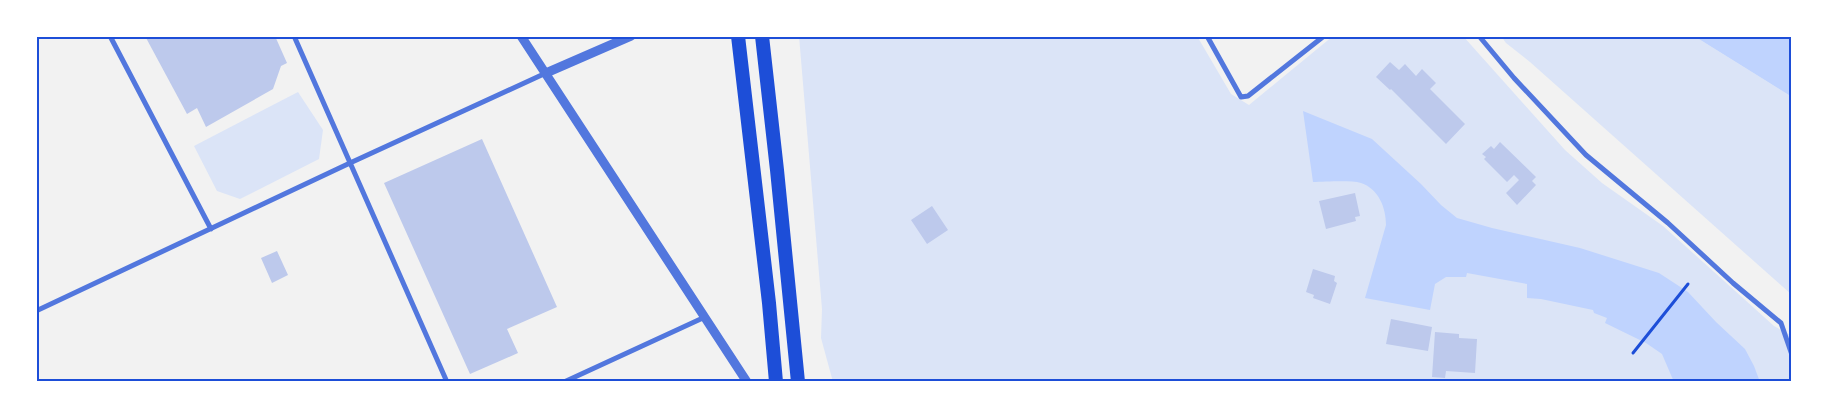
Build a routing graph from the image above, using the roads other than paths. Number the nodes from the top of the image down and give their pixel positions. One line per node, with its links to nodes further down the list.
1 (110, 36): 12 (street)
2 (294, 36): 11 (street)
3 (521, 36): 10 (street)
4 (632, 36): 10 (street)
5 (738, 36): 19 (highway)
6 (762, 36): 20 (highway)
7 (1207, 36): 8 (street)
8 (1324, 36)
9 (1479, 36): 15 (street)
10 (546, 73): 11 (street); 14 (street)
11 (350, 163): 12 (street); 16 (street)
12 (211, 229): 13 (street)
13 (36, 311)
14 (705, 317): 17 (street); 18 (street)
15 (1792, 355)
16 (447, 382)
17 (564, 382)
18 (747, 382)
19 (776, 382)
20 (798, 382)

